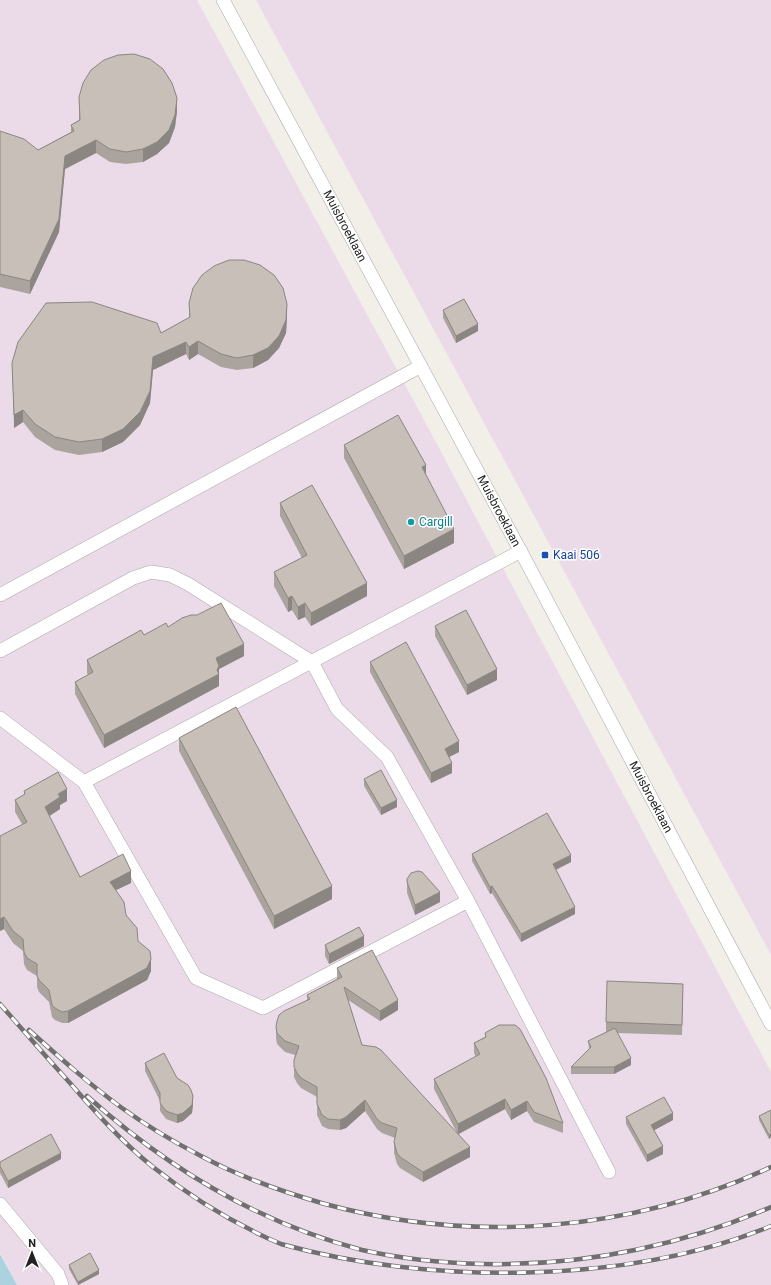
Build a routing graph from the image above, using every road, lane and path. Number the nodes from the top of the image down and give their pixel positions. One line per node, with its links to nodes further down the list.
1 (223, 0): 2 (lane, Muisbroeklaan)
2 (421, 366): 3 (lane, Muisbroeklaan); 4 (lane)
3 (521, 551): 6 (lane); 10 (lane, Muisbroeklaan)
4 (0, 595)
5 (0, 651): 6 (lane)
6 (312, 662): 8 (lane); 9 (lane)
7 (0, 718): 8 (lane)
8 (84, 782): 9 (lane)
9 (468, 901): 11 (lane)
10 (771, 1024)
11 (608, 1172)
12 (0, 1204): 13 (lane)
13 (62, 1285)

